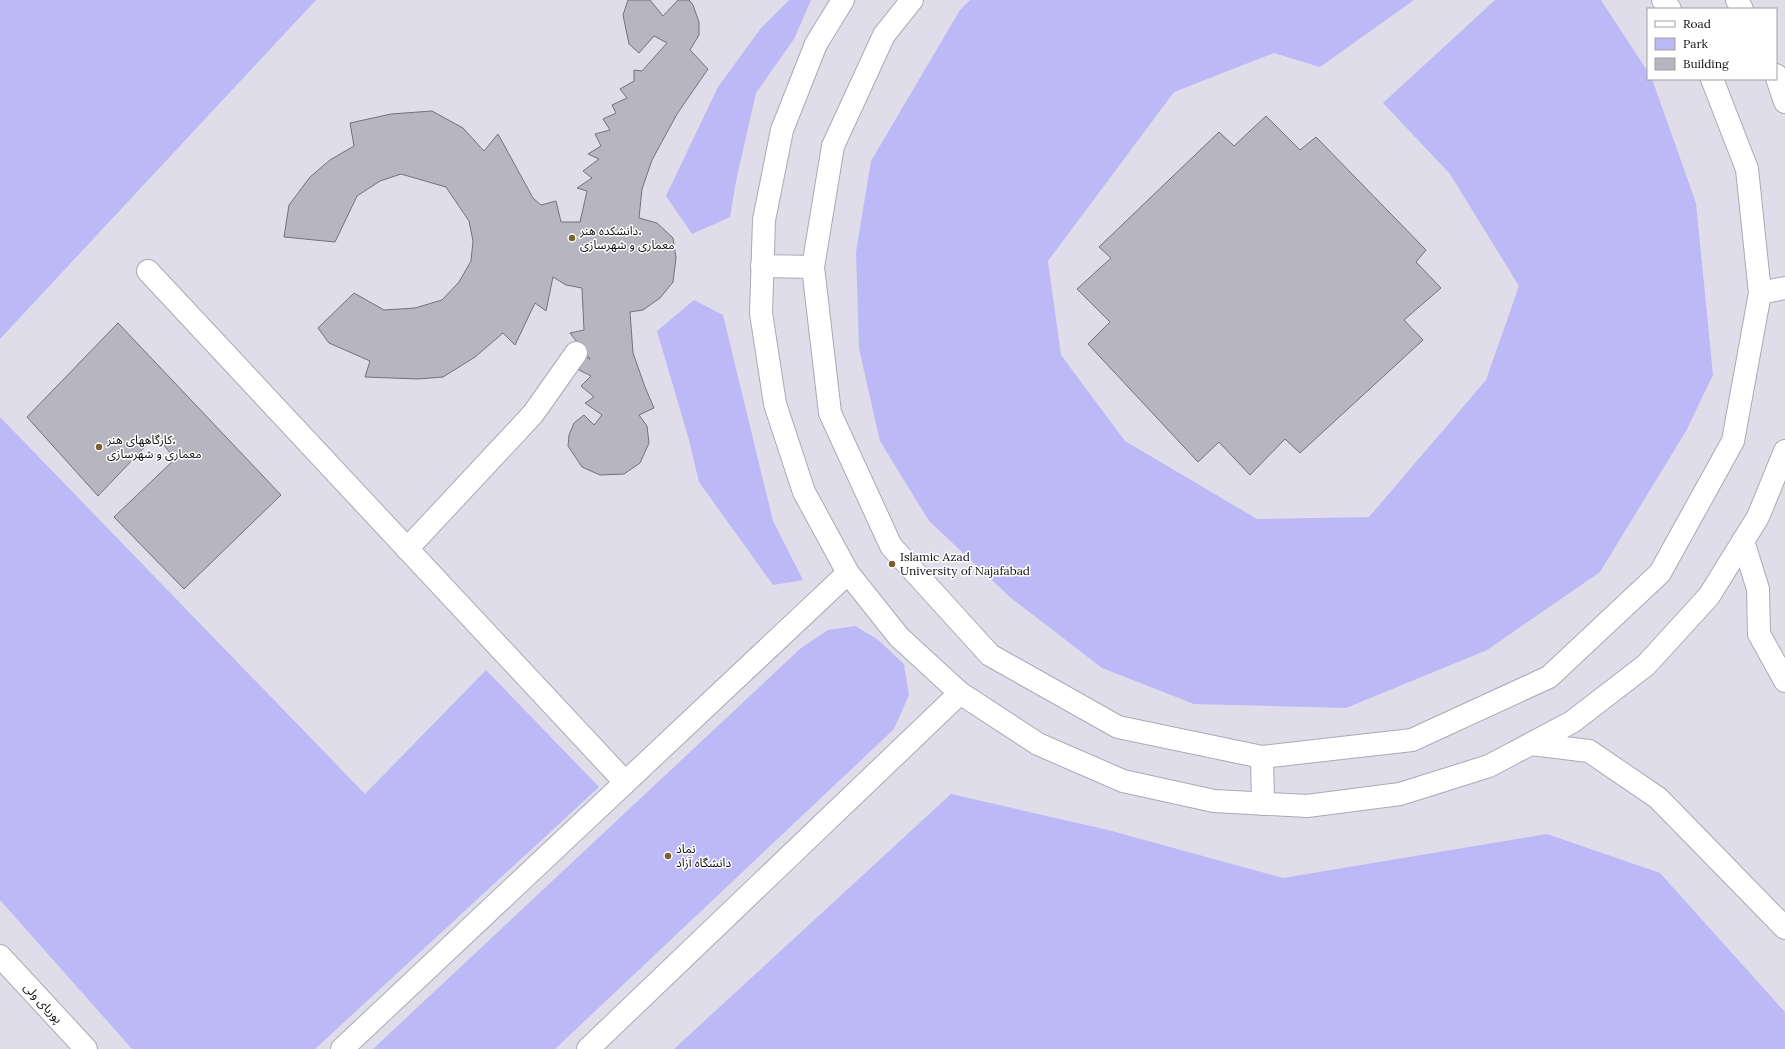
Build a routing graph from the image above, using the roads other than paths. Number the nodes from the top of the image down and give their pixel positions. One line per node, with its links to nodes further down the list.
1 (843, 0): 8 (lane)
2 (912, 0): 9 (lane)
3 (1663, 0): 4 (lane)
4 (1669, 8)
5 (1777, 78): 7 (lane)
6 (1712, 80): 12 (lane)
7 (1785, 102)
8 (762, 266): 9 (lane); 17 (lane)
9 (813, 267): 21 (lane)
10 (148, 271): 16 (lane)
11 (1785, 288): 12 (lane)
12 (1760, 293): 21 (lane)
13 (576, 353): 16 (lane)
14 (1785, 451): 15 (lane)
15 (1743, 540): 18 (lane); 20 (lane)
16 (407, 549): 22 (lane)
17 (848, 573): 19 (lane); 22 (lane)
18 (1785, 681)
19 (960, 693): 23 (lane); 28 (lane)
20 (1531, 744): 23 (lane); 24 (lane)
21 (1262, 756): 23 (lane)
22 (625, 782): 27 (lane)
23 (1263, 804)
24 (1785, 928)
25 (0, 956): 26 (lane, پوریای ولی)
26 (86, 1049)
27 (342, 1049)
28 (588, 1049)

